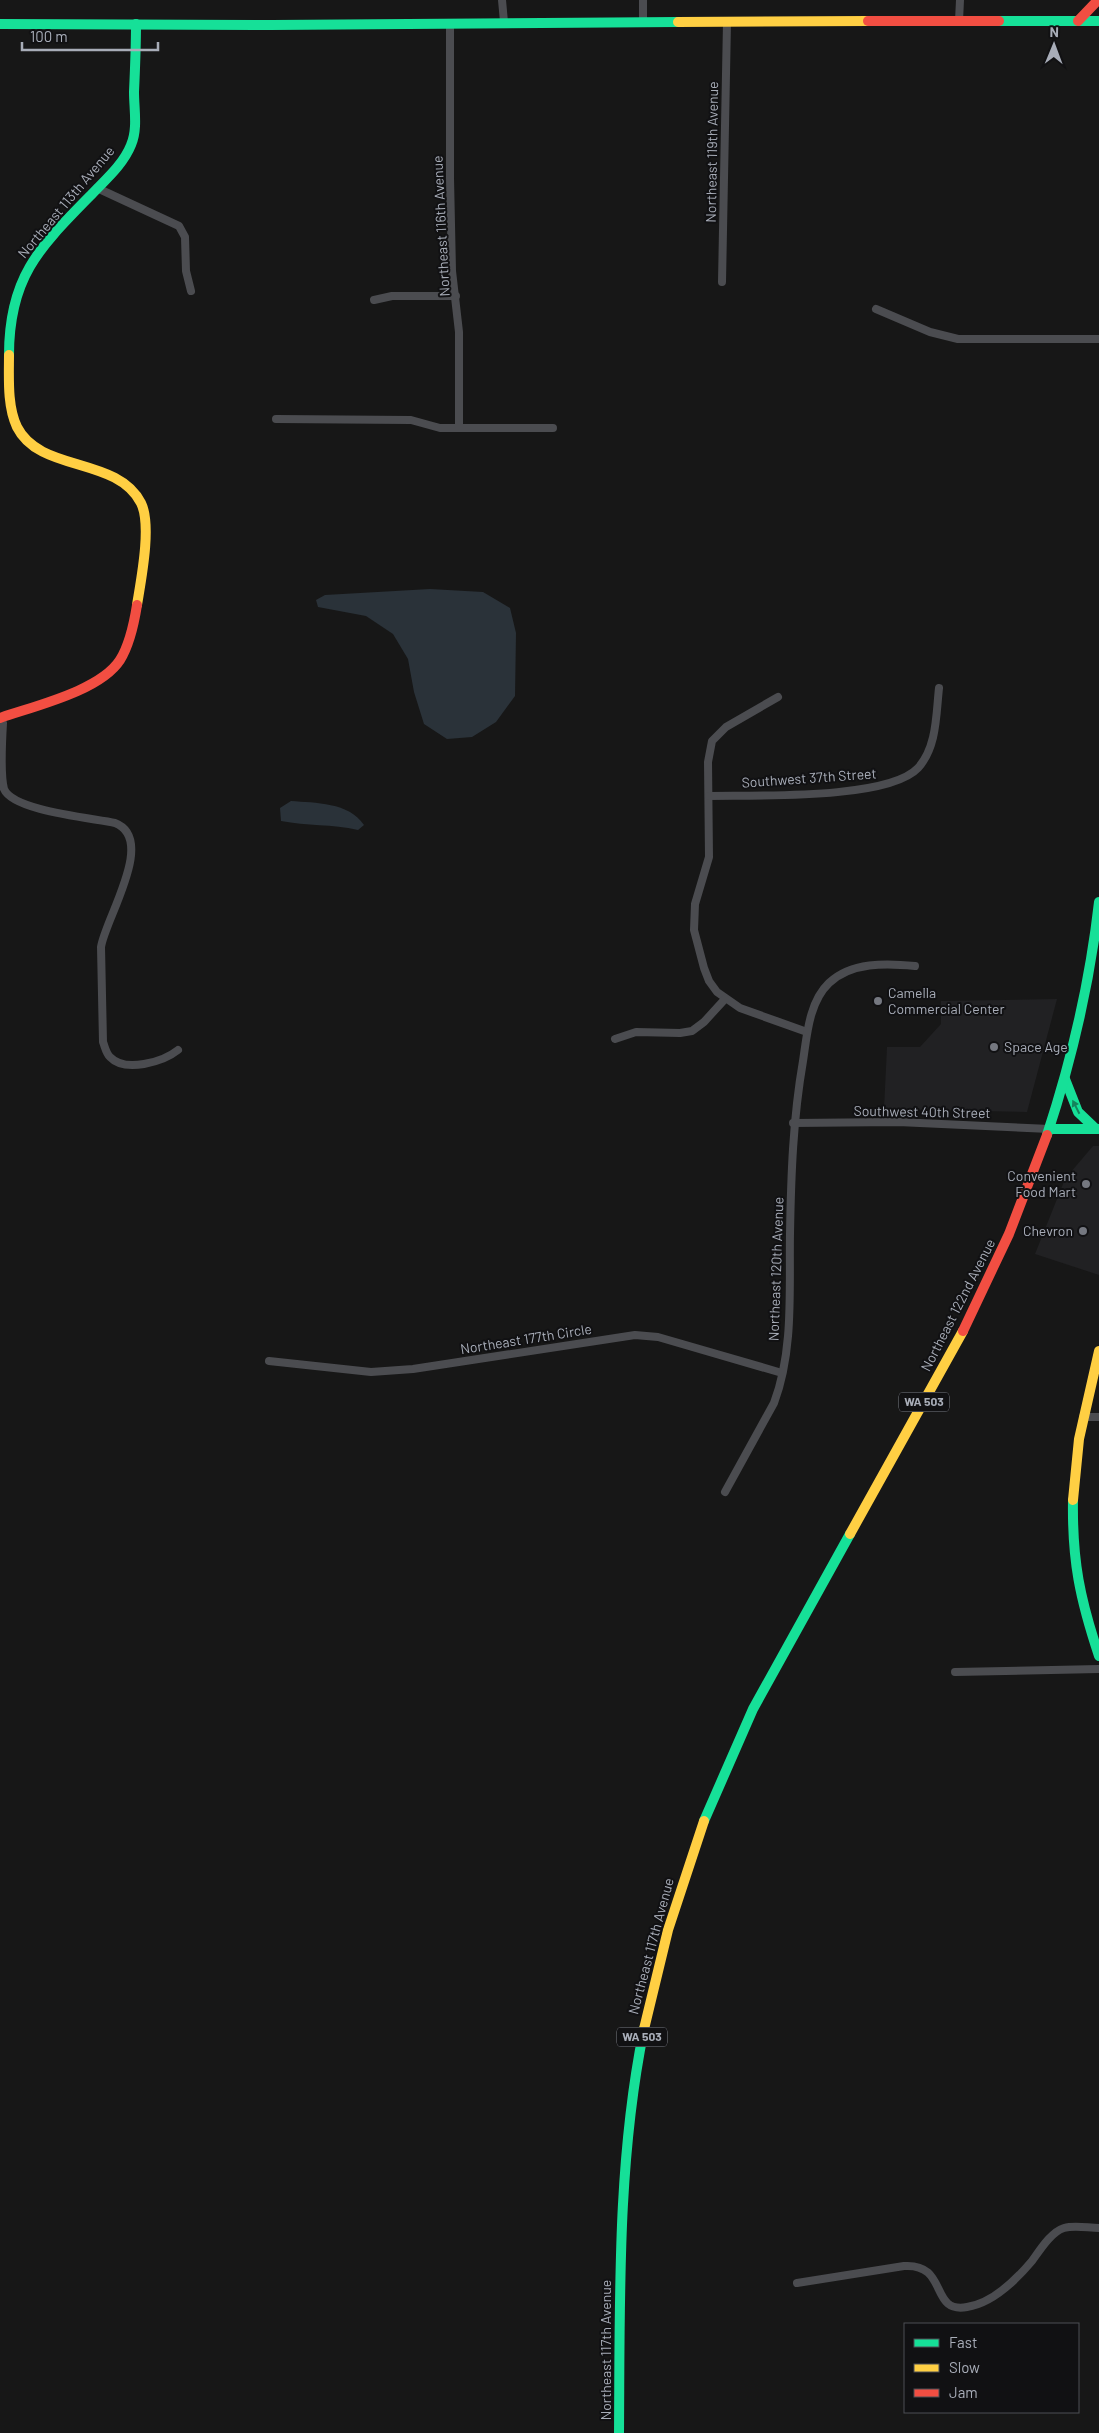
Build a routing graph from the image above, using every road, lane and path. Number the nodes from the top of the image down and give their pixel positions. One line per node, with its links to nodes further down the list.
1 (502, 0): 7 (street)
2 (643, 0): 8 (street)
3 (960, 0): 5 (street)
4 (1098, 0): 6 (main road)
5 (959, 21): 6 (main road); 9 (main road)
6 (1078, 21): 10 (main road)
7 (504, 22): 8 (main road); 11 (main road)
8 (643, 22): 9 (main road)
9 (727, 22): 15 (street, Northeast 119th Avenue)
10 (1099, 22)
11 (450, 23): 13 (main road); 17 (street, Northeast 116th Avenue)
12 (0, 24): 13 (main road)
13 (136, 24): 14 (main road, Northeast 113th Avenue)
14 (97, 188): 16 (street); 26 (main road, Northeast 113th Avenue)
15 (722, 282)
16 (191, 290)
17 (456, 296): 18 (street); 22 (street, Northeast 116th Avenue)
18 (374, 300)
19 (876, 309): 20 (street)
20 (1099, 339)
21 (276, 419): 22 (street)
22 (459, 428): 23 (street)
23 (553, 428)
24 (939, 688): 27 (street, Southwest 37th Street)
25 (778, 697): 27 (street)
26 (0, 718): 33 (street)
27 (709, 796): 30 (street)
28 (1099, 902): 34 (main road, Northeast 122nd Avenue / WA 503)
29 (915, 966): 31 (street, Northeast 120th Avenue)
30 (725, 999): 31 (street); 32 (street)
31 (807, 1032): 35 (street, Northeast 120th Avenue)
32 (615, 1039)
33 (178, 1050)
34 (1065, 1079): 36 (main road, Northeast 122nd Avenue / WA 503); 37 (main road, one-way to 34)
35 (793, 1123): 36 (street, Southwest 40th Street); 40 (street, Northeast 120th Avenue)
36 (1050, 1129): 37 (main road); 45 (main road, Northeast 122nd Avenue / WA 503)
37 (1098, 1129)
38 (1099, 1351): 41 (main road)
39 (269, 1361): 40 (street, Northeast 177th Circle)
40 (782, 1374): 43 (street, Northeast 120th Avenue)
41 (1083, 1417): 42 (street); 44 (main road)
42 (1099, 1417)
43 (725, 1492)
44 (1099, 1656)
45 (777, 1665): 50 (main road, Northeast 117th Avenue / WA 503)
46 (1099, 1669): 47 (street)
47 (955, 1672)
48 (1099, 2228): 49 (street)
49 (797, 2283)
50 (619, 2433)

